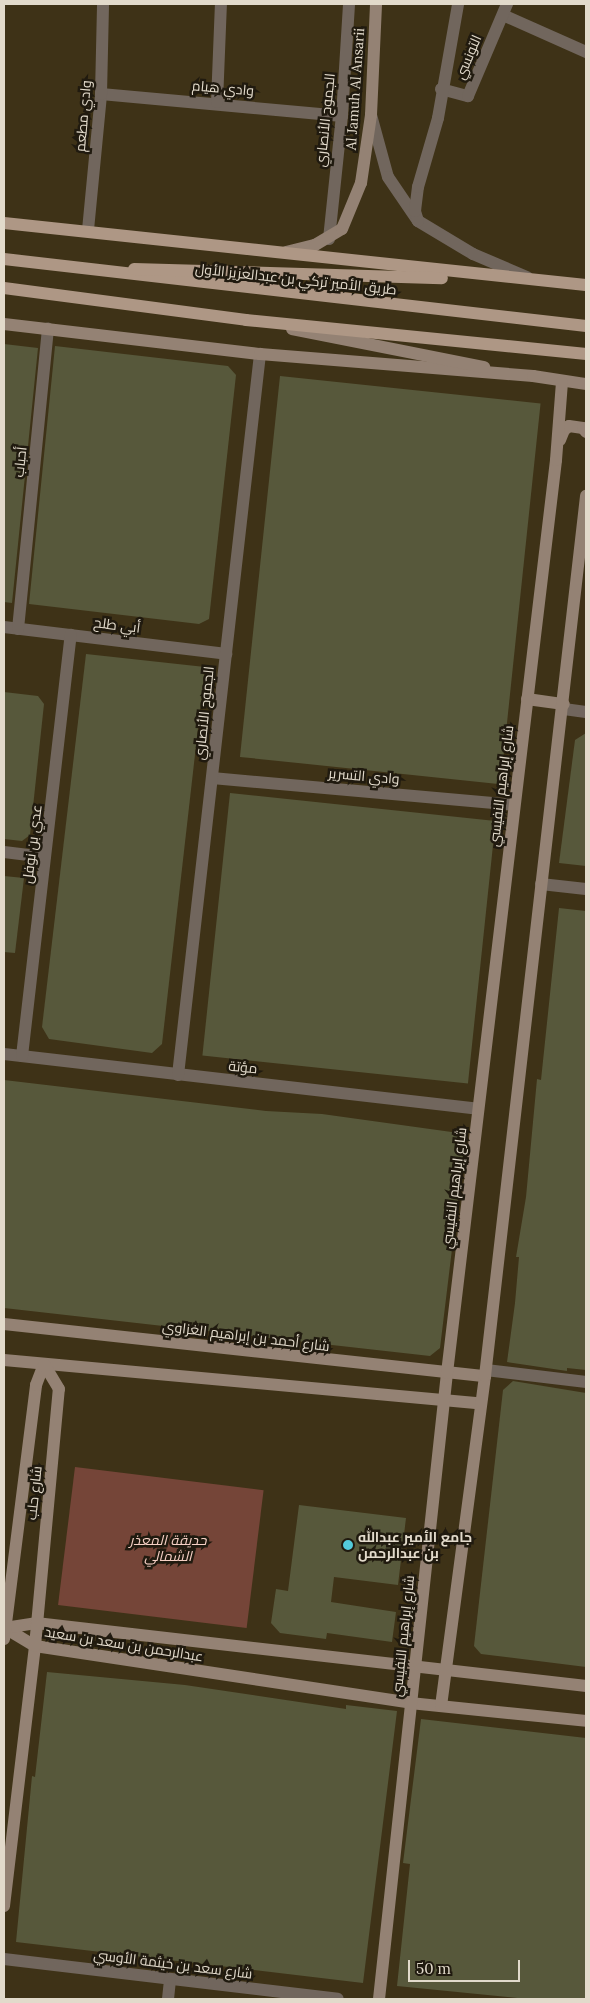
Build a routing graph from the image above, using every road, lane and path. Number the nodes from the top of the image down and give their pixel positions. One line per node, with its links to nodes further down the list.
1 (103, 4): 9 (street, وادي مطعم)
2 (221, 4): 10 (street)
3 (349, 4): 12 (street, الجموح الأنصاري)
4 (376, 4): 11 (street, Al Jamuh Al Ansarii)
5 (458, 4): 8 (street)
6 (505, 9): 7 (street); 8 (street, التونسي)
7 (586, 52)
8 (441, 89): 13 (street)
9 (102, 94): 10 (street, وادي هيام); 15 (street, وادي مطعم)
10 (217, 102): 12 (street, وادي هيام)
11 (371, 115): 13 (street); 16 (street, Al Jamuh Al Ansarii)
12 (342, 116): 16 (street, الجموح الأنصاري)
13 (418, 221): 20 (street)
14 (4, 223): 15 (main road)
15 (88, 230): 17 (main road)
16 (329, 239): 17 (street)
17 (284, 252): 20 (main road)
18 (4, 259): 19 (main road, طريق الأمير تركي بن عبدالعزيز الأول)
19 (74, 268): 20 (main road); 25 (main road, طريق الأمير تركي بن عبدالعزيز الأول)
20 (536, 281): 21 (main road)
21 (586, 285)
22 (4, 288): 23 (main road)
23 (246, 320): 28 (main road); 29 (street)
24 (4, 324): 26 (street)
25 (586, 326)
26 (48, 328): 27 (street); 36 (street, أحباب)
27 (260, 354): 29 (street); 38 (street, الجموح الأنصاري)
28 (586, 354)
29 (533, 376): 30 (street)
30 (562, 382): 31 (street); 33 (street, شارع إبراهيم النفيسي)
31 (586, 384)
32 (586, 432): 33 (street)
33 (556, 460): 39 (street, شارع إبراهيم النفيسي)
34 (586, 496): 40 (street)
35 (4, 627): 36 (street, أبي طلح)
36 (18, 628): 37 (street, أبي طلح)
37 (71, 635): 38 (street, أبي طلح); 45 (street, عدي بن نوفل)
38 (226, 654): 42 (street, الجموح الأنصاري)
39 (527, 699): 40 (street); 43 (street, شارع إبراهيم النفيسي)
40 (564, 707): 41 (street); 46 (street)
41 (586, 712)
42 (212, 778): 43 (street, وادي التسرير); 50 (street, الجموح الأنصاري)
43 (513, 805): 51 (street, شارع إبراهيم النفيسي)
44 (4, 852): 45 (street)
45 (45, 856): 49 (street, عدي بن نوفل)
46 (541, 884): 47 (street); 56 (street)
47 (586, 888)
48 (4, 1054): 49 (street, مؤتة)
49 (22, 1056): 50 (street, مؤتة)
50 (178, 1075): 51 (street, مؤتة)
51 (478, 1109): 55 (street, شارع إبراهيم النفيسي)
52 (4, 1324): 55 (street, شارع أحمد بن إبراهيم الغزاوي)
53 (4, 1360): 54 (street)
54 (44, 1364): 58 (street); 60 (street, شارع حلب); 61 (street, شارع حلب)
55 (447, 1373): 56 (street, شارع أحمد بن إبراهيم الغزاوي); 58 (street, شارع إبراهيم النفيسي)
56 (485, 1373): 57 (street); 59 (street)
57 (586, 1382)
58 (445, 1400): 59 (street); 63 (street, شارع إبراهيم النفيسي)
59 (481, 1403): 64 (street)
60 (36, 1624): 61 (street, عبدالرحمن بن سعد بن سعيد); 62 (street, شارع حلب); 63 (street, عبدالرحمن بن سعد بن سعيد)
61 (4, 1633): 62 (street, عبدالرحمن بن سعد بن سعيد)
62 (35, 1646): 66 (street, عبدالرحمن بن سعد بن سعيد); 69 (street, شارع حلب)
63 (414, 1668): 64 (street, عبدالرحمن بن سعد بن سعيد); 66 (street, شارع إبراهيم النفيسي)
64 (445, 1671): 65 (street, عبدالرحمن بن سعد بن سعيد); 67 (street)
65 (586, 1686)
66 (410, 1703): 67 (street, عبدالرحمن بن سعد بن سعيد); 74 (street, شارع إبراهيم النفيسي)
67 (441, 1706): 68 (street, عبدالرحمن بن سعد بن سعيد)
68 (586, 1721)
69 (4, 1906)
70 (4, 1959): 71 (street, شارع سعد بن خيثمة الأوسي)
71 (170, 1979): 72 (street); 73 (street, شارع سعد بن خيثمة الأوسي)
72 (168, 1999)
73 (338, 1999)
74 (379, 1999)

